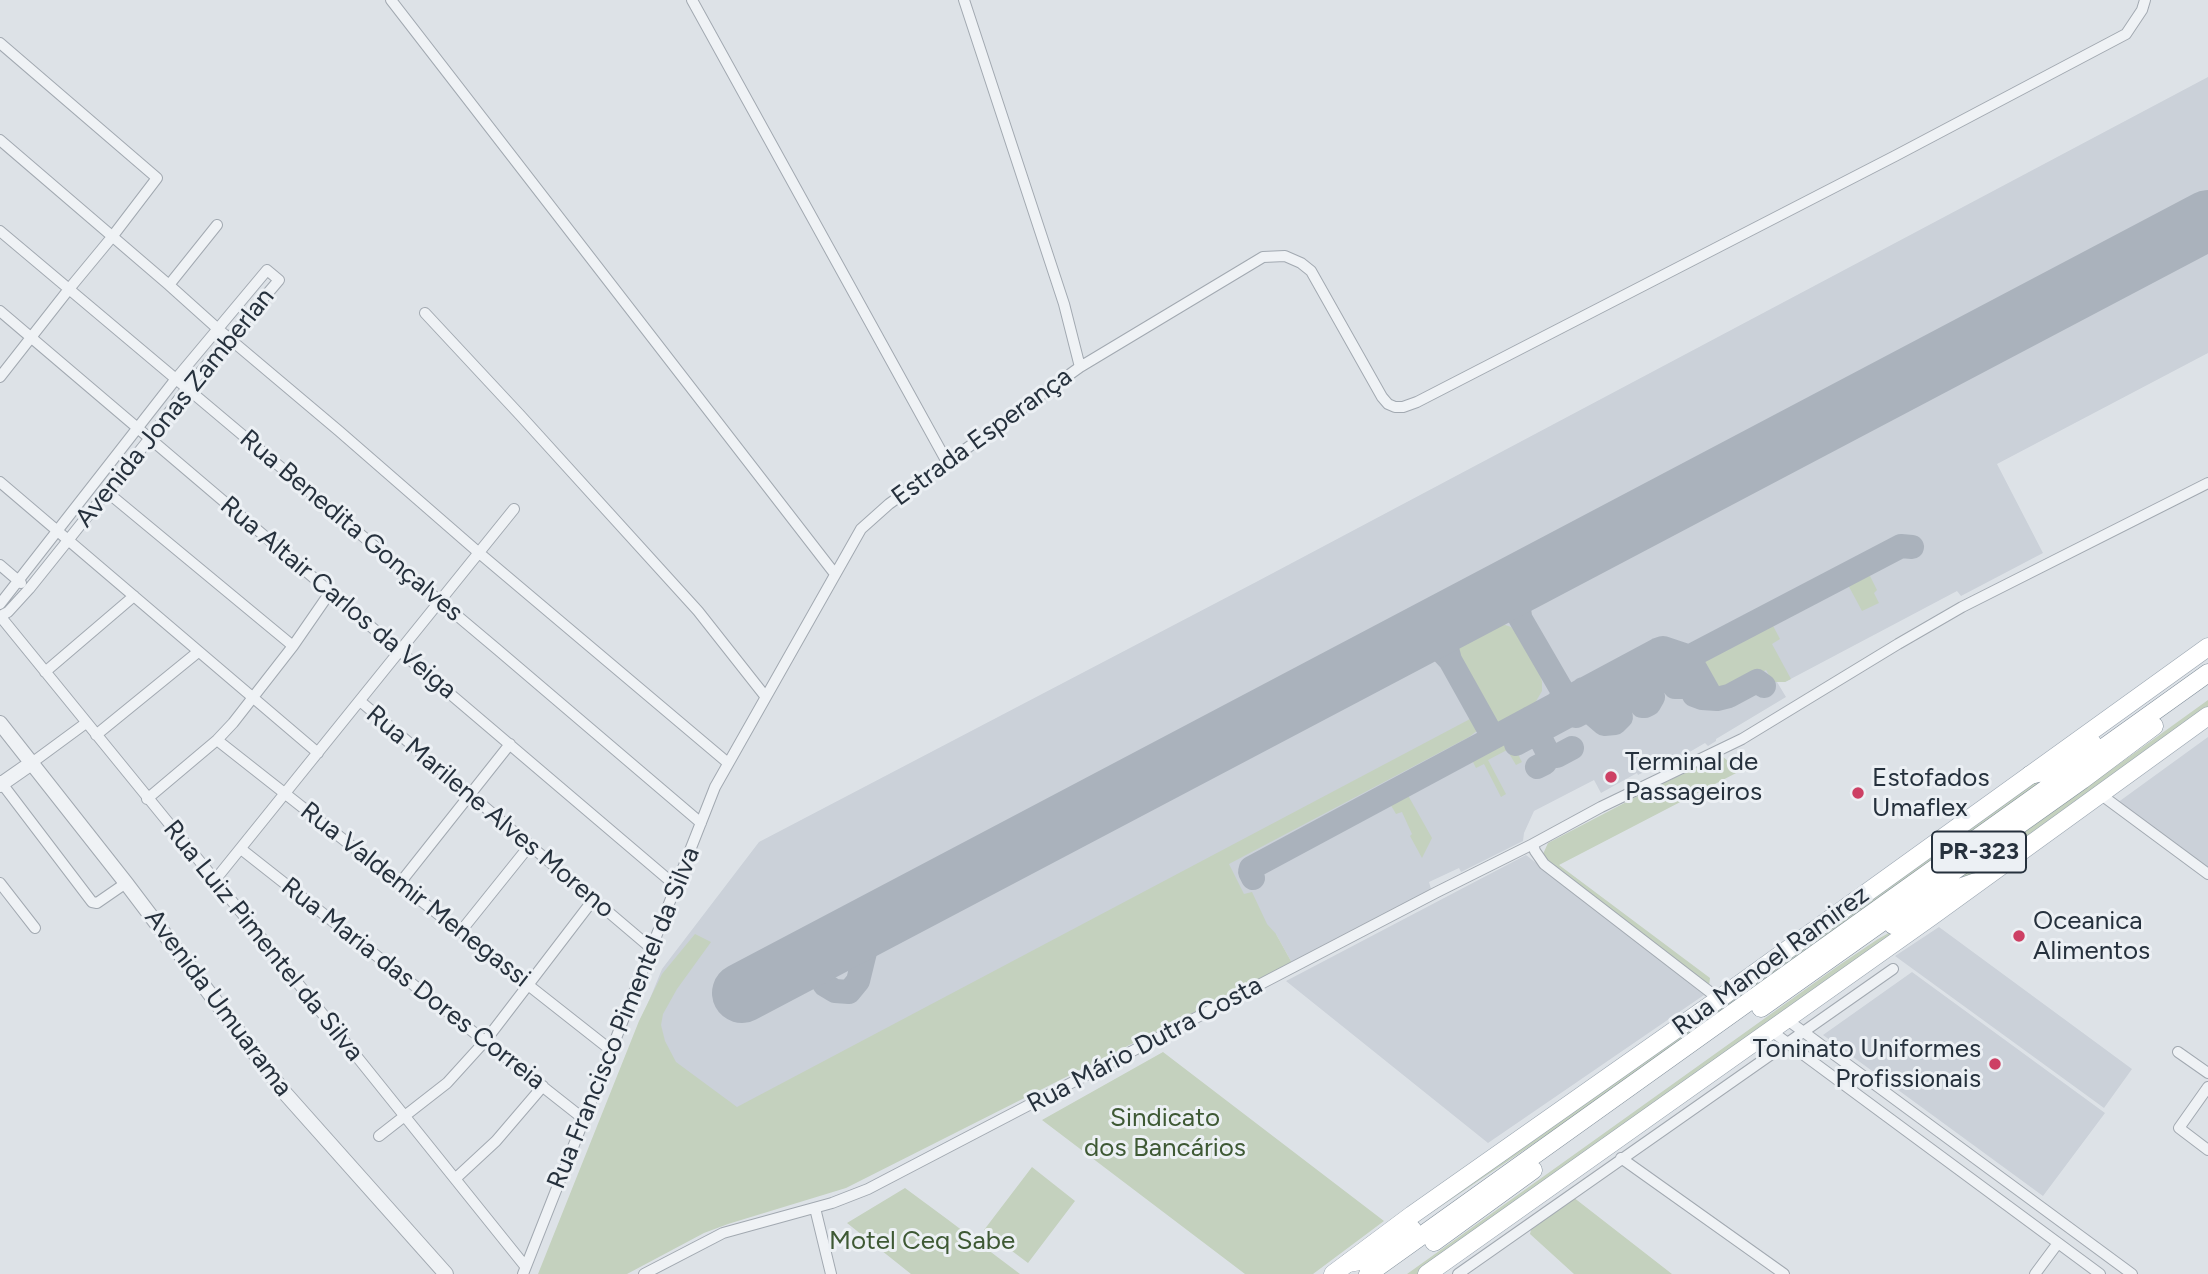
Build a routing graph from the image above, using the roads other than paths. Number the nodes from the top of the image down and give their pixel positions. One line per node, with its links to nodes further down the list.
1 (391, 0): 32 (street)
2 (692, 0): 23 (street)
3 (964, 0): 17 (street, Estrada Esperança)
4 (2145, 0): 17 (street)
5 (0, 43): 9 (street)
6 (0, 141): 9 (street)
7 (217, 225): 10 (street)
8 (0, 231): 11 (street, Rua Benedita Gonçalves)
9 (112, 237): 10 (street); 11 (street)
10 (169, 285): 14 (street)
11 (69, 289): 15 (street); 19 (street, Rua Benedita Gonçalves)
12 (0, 311): 15 (street, Rua Altair Carlos da Veiga)
13 (425, 313): 47 (street)
14 (218, 330): 16 (street); 16 (street, Avenida Jonas Zamberlan); 19 (street, Avenida Jonas Zamberlan)
15 (31, 337): 18 (street); 21 (street, Rua Altair Carlos da Veiga)
16 (229, 338): 20 (street, Avenida Jonas Zamberlan); 30 (street)
17 (1080, 367): 23 (street, Estrada Esperança)
18 (0, 377)
19 (175, 380): 20 (street, Rua Benedita Gonçalves); 21 (street, Avenida Jonas Zamberlan)
20 (187, 388): 22 (street, Avenida Jonas Zamberlan); 37 (street, Rua Benedita Gonçalves)
21 (138, 429): 22 (street, Rua Altair Carlos da Veiga); 28 (street, Avenida Jonas Zamberlan)
22 (150, 438): 26 (street, Avenida Jonas Zamberlan); 35 (street, Rua Altair Carlos da Veiga)
23 (947, 462): 32 (street, Estrada Esperança)
24 (0, 482): 28 (street)
25 (2208, 483): 66 (street, Rua Mário Dutra Costa)
26 (107, 492): 29 (street, Avenida Jonas Zamberlan); 40 (street)
27 (514, 509): 30 (street)
28 (58, 531): 29 (street); 33 (street, Avenida Jonas Zamberlan)
29 (68, 540): 34 (street, Avenida Jonas Zamberlan); 36 (street)
30 (478, 552): 37 (street); 58 (street)
31 (0, 565): 33 (street)
32 (835, 574): 47 (street, Estrada Esperança)
33 (18, 580): 34 (street); 38 (street, Avenida Jonas Zamberlan)
34 (29, 589): 39 (street, Avenida Jonas Zamberlan)
35 (331, 591): 40 (street); 42 (street, Rua Altair Carlos da Veiga)
36 (134, 596): 43 (street); 44 (street)
37 (440, 600): 42 (street); 65 (street, Rua Benedita Gonçalves)
38 (0, 604)
39 (0, 616): 44 (street, Rua Luiz Pimentel da Silva)
40 (293, 646): 48 (street)
41 (2208, 647): 59 (main road, Rua Manoel Ramirez)
42 (401, 651): 49 (street); 55 (street, Rua Altair Carlos da Veiga)
43 (198, 652): 48 (street); 53 (street)
44 (45, 672): 52 (street, Rua Luiz Pimentel da Silva)
45 (2208, 672): 59 (main road); 102 (main road, PR-323)
46 (2208, 688): 80 (main road, PR-323)
47 (765, 696): 58 (street, Estrada Esperança)
48 (253, 699): 54 (street); 56 (street)
49 (360, 701): 56 (street); 62 (street, Rua Marilene Alves Moreno)
50 (2208, 716): 63 (main road)
51 (0, 723): 57 (street, Avenida Umuarama)
52 (86, 723): 53 (street, Rua Luiz Pimentel da Silva); 57 (street)
53 (96, 735): 64 (street, Rua Luiz Pimentel da Silva)
54 (217, 740): 61 (street, Rua Valdemir Menegassi); 64 (street)
55 (510, 744): 62 (street); 75 (street, Rua Altair Carlos da Veiga)
56 (318, 753): 61 (street)
57 (33, 762): 60 (street); 73 (street, Avenida Umuarama)
58 (728, 763): 65 (street, Rua Francisco Pimentel da Silva)
59 (2030, 775): 83 (main road, Rua Manoel Ramirez)
60 (1, 783): 73 (street)
61 (286, 794): 68 (street); 74 (street, Rua Valdemir Menegassi)
62 (469, 794): 67 (street, Rua Marilene Alves Moreno); 74 (street)
63 (2100, 794): 69 (street); 71 (main road)
64 (147, 799): 70 (street, Rua Luiz Pimentel da Silva)
65 (701, 823): 75 (street, Rua Francisco Pimentel da Silva)
66 (1533, 844): 83 (street); 103 (street, Rua Mário Dutra Costa)
67 (530, 845): 76 (street, Rua Marilene Alves Moreno); 78 (street)
68 (241, 849): 70 (street); 87 (street, Rua Maria das Dores Correia)
69 (2208, 874)
70 (215, 880): 94 (street, Rua Luiz Pimentel da Silva)
71 (1976, 882): 80 (main road); 84 (main road)
72 (0, 883): 77 (street)
73 (126, 883): 107 (street, Avenida Umuarama)
74 (400, 883): 78 (street, Rua Valdemir Menegassi)
75 (676, 886): 79 (street, Rua Francisco Pimentel da Silva)
76 (593, 900): 79 (street, Rua Marilene Alves Moreno); 82 (street)
77 (35, 928)
78 (461, 931): 82 (street, Rua Valdemir Menegassi)
79 (652, 949): 89 (street, Rua Francisco Pimentel da Silva)
80 (1840, 952): 112 (main road, PR-323)
81 (1893, 969): 86 (street)
82 (528, 984): 87 (street); 89 (street, Rua Valdemir Menegassi)
83 (1719, 999): 105 (main road, Rua Manoel Ramirez)
84 (1786, 1019): 85 (main road); 86 (street)
85 (1770, 1030): 88 (street); 113 (main road)
86 (1803, 1033): 88 (street); 99 (street)
87 (486, 1040): 92 (street, Rua Maria das Dores Correia); 94 (street)
88 (1788, 1043): 98 (street); 100 (street)
89 (612, 1051): 95 (street, Rua Francisco Pimentel da Silva)
90 (2178, 1052): 91 (street)
91 (2208, 1073)
92 (542, 1086): 95 (street, Rua Maria das Dores Correia); 101 (street)
93 (2208, 1087): 97 (street)
94 (405, 1116): 96 (street); 101 (street, Rua Luiz Pimentel da Silva)
95 (585, 1119): 106 (street, Rua Francisco Pimentel da Silva)
96 (379, 1136)
97 (2208, 1150)
98 (1621, 1158): 114 (street); 115 (street)
99 (1980, 1161): 100 (street); 118 (street)
100 (1968, 1176): 104 (street)
101 (455, 1179): 106 (street, Rua Luiz Pimentel da Silva)
102 (1471, 1200): 105 (main road); 111 (main road, PR-323)
103 (814, 1208): 108 (street, Rua Mário Dutra Costa); 109 (street)
104 (2058, 1243): 116 (street); 117 (street)
105 (1348, 1263): 110 (main road, Rua Manoel Ramirez)
106 (524, 1270)
107 (446, 1274)
108 (644, 1274)
109 (831, 1274)
110 (1333, 1274)
111 (1368, 1274)
112 (1388, 1274)
113 (1427, 1274)
114 (1458, 1274)
115 (1784, 1274)
116 (2035, 1274)
117 (2100, 1274)
118 (2132, 1274)

